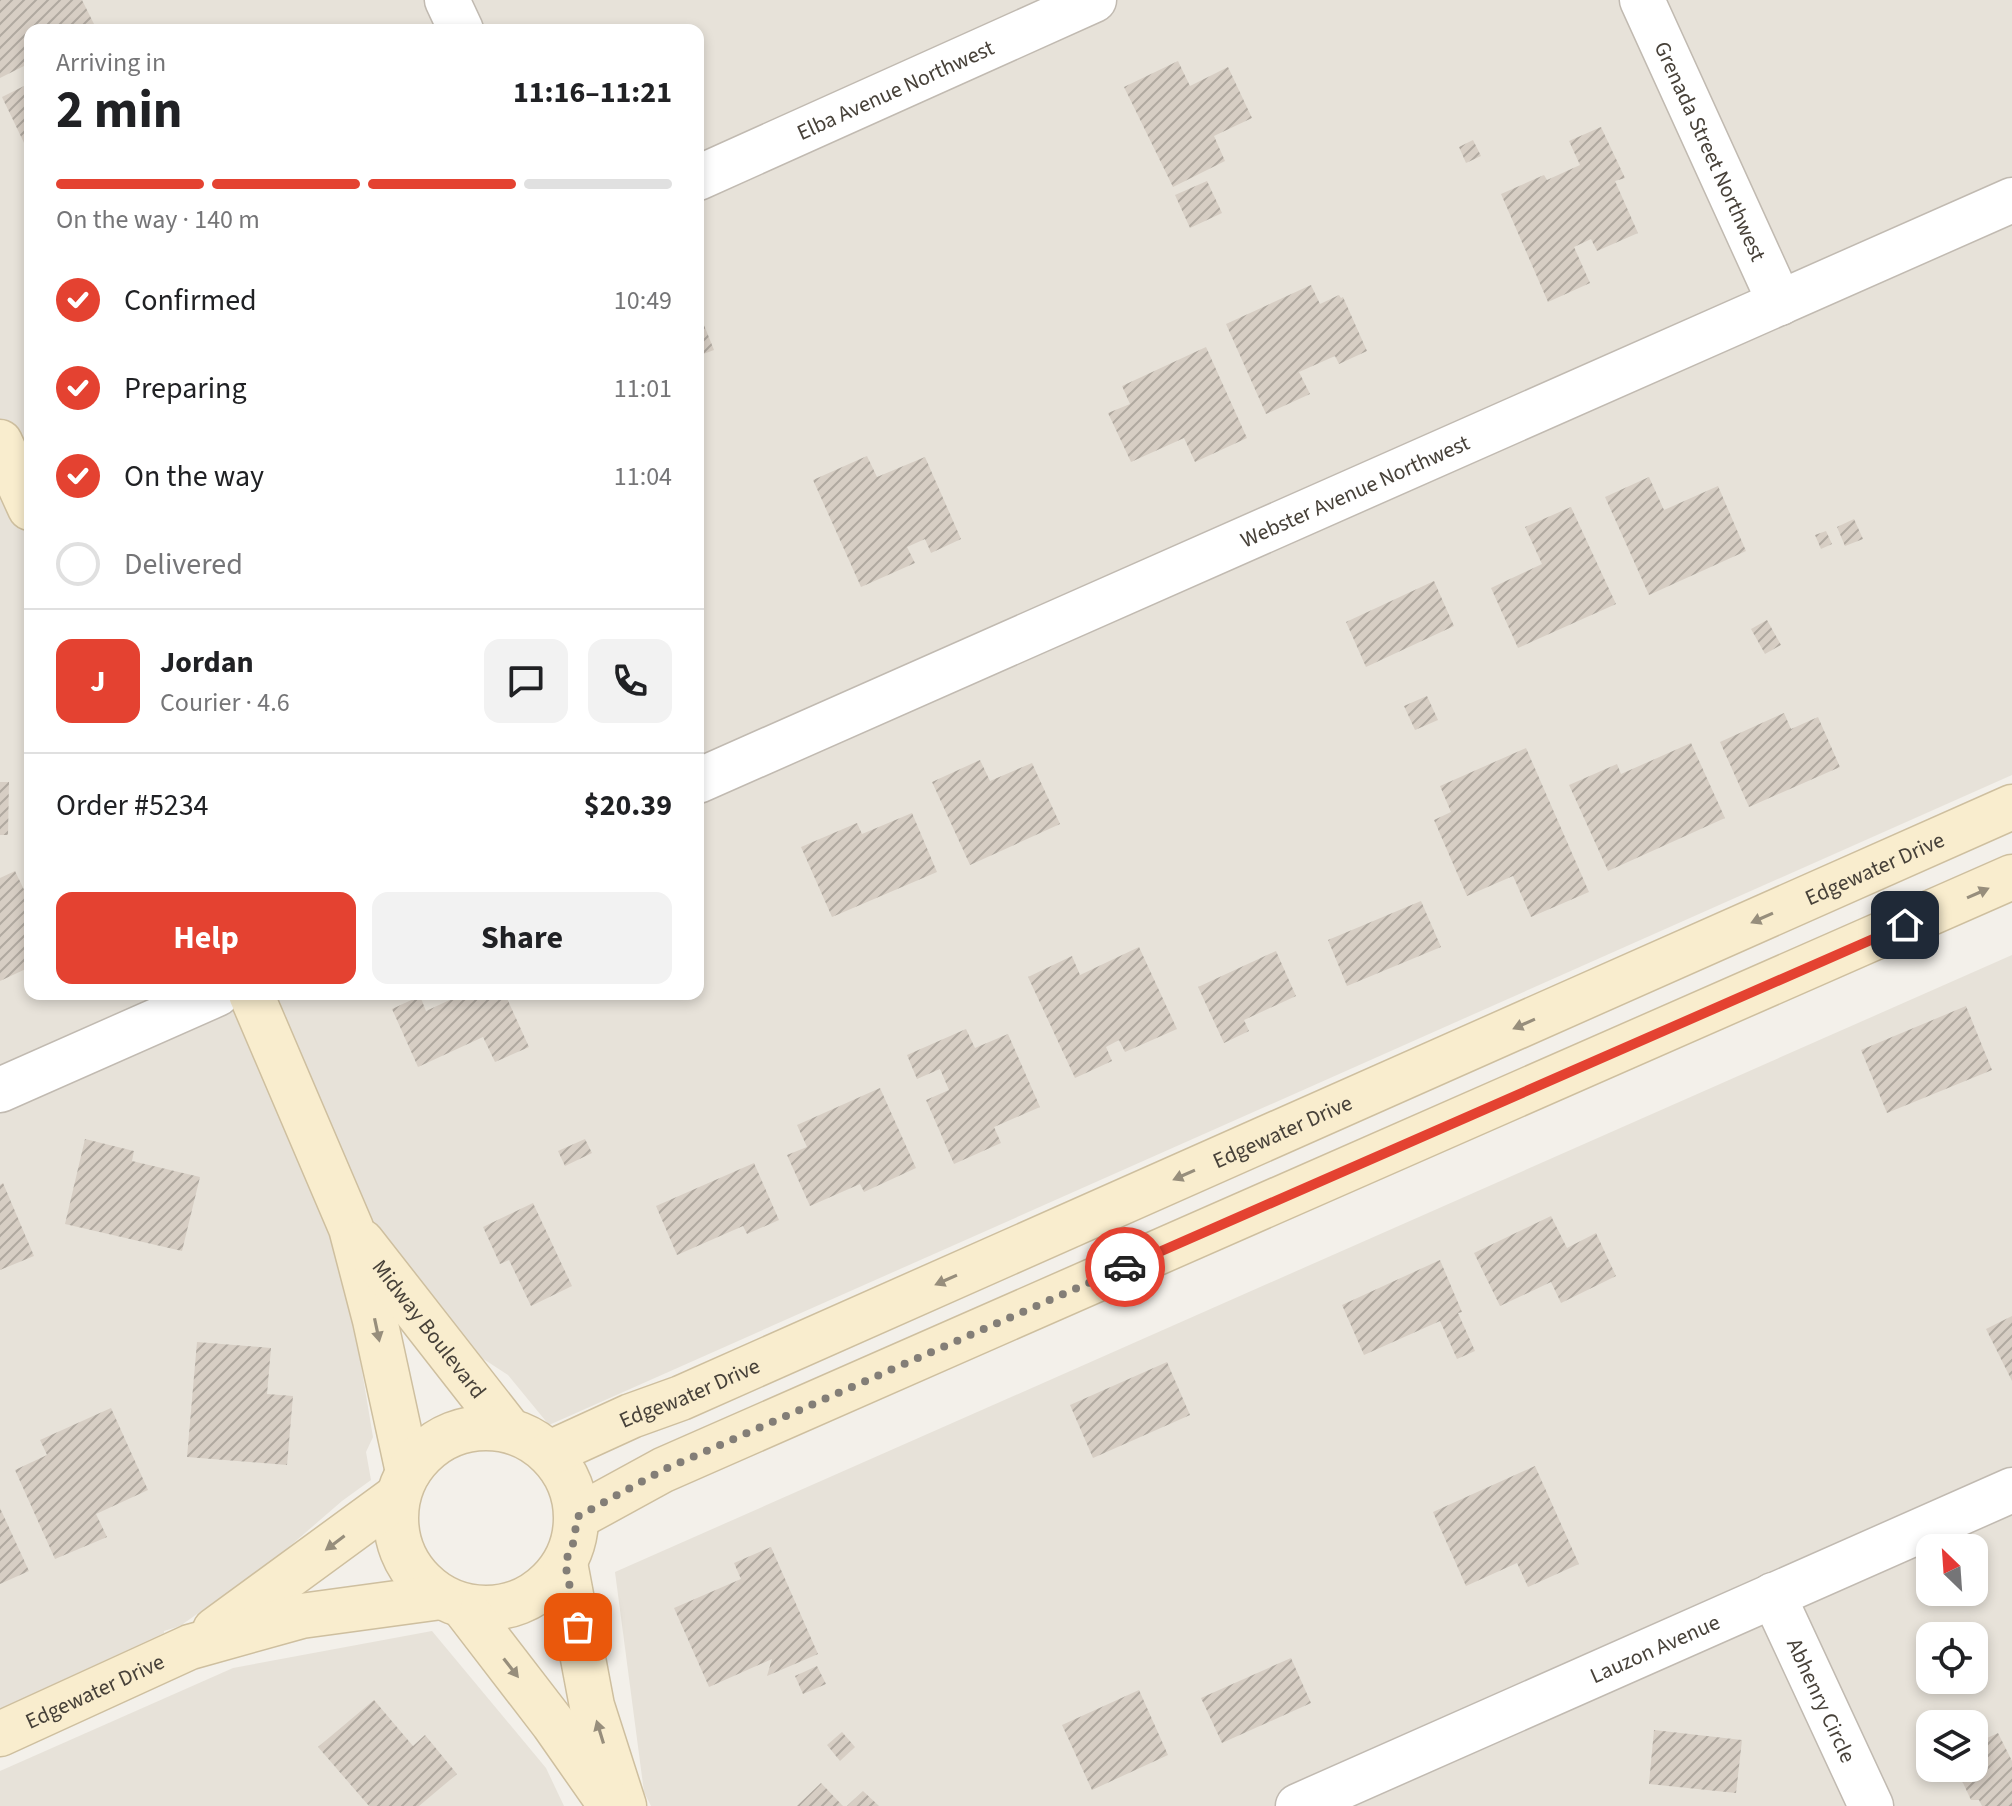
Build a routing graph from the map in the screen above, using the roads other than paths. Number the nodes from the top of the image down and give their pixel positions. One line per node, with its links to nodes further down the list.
1 (447, 0): 5 (street)
2 (1094, 0): 4 (street, Elba Avenue Northwest)
3 (1642, 0): 8 (street, Grenada Street Northwest)
4 (1048, 9): 6 (street, Elba Avenue Northwest)
5 (458, 24)
6 (704, 175)
7 (2012, 200): 8 (street, Webster Avenue Northwest)
8 (1780, 303): 11 (street, Webster Avenue Northwest)
9 (0, 442): 10 (street)
10 (24, 486)
11 (704, 778)
12 (2012, 807): 19 (street, Edgewater Drive, one-way to 19)
13 (2012, 877): 22 (street, one-way to 13)
14 (203, 1000): 16 (street)
15 (254, 1000): 17 (street, Midway Boulevard)
16 (0, 1090)
17 (351, 1228): 18 (street, Midway Boulevard); 20 (street, Midway Boulevard, one-way to 20)
18 (509, 1430): 19 (street); 20 (street)
19 (550, 1453): 22 (street)
20 (403, 1484): 25 (street); 26 (street, Edgewater Drive, one-way to 26)
21 (2012, 1490): 24 (street, Lauzon Avenue)
22 (577, 1517): 23 (street)
23 (565, 1563): 25 (street); 29 (street, one-way to 23)
24 (1773, 1595): 30 (street, Lauzon Avenue); 31 (street, Abhenry Circle)
25 (452, 1602): 26 (street, Edgewater Drive); 28 (street, one-way to 28)
26 (190, 1647): 27 (street, Edgewater Drive)
27 (0, 1734)
28 (611, 1806)
29 (624, 1806)
30 (1298, 1806)
31 (1871, 1806)

